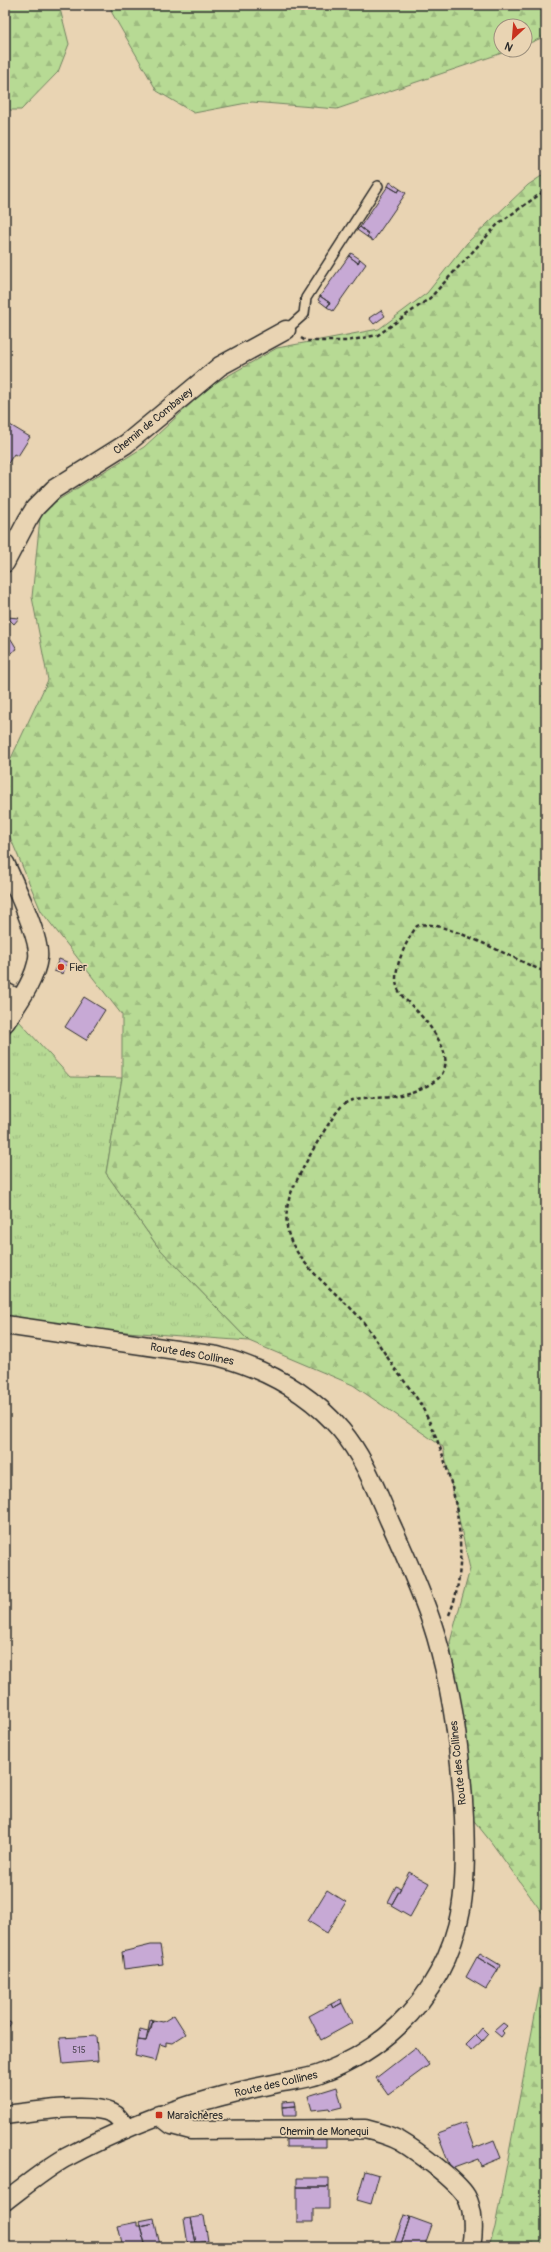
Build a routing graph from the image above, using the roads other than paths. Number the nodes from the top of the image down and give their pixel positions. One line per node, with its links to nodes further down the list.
1 (378, 186): 2 (lane)
2 (286, 330): 3 (street, Chemin de Combavey)
3 (7, 553)
4 (5, 863): 5 (street)
5 (12, 996): 6 (street)
6 (5, 1023)
7 (5, 1325): 9 (street, Route des Collines)
8 (5, 2115): 10 (street)
9 (160, 2115): 10 (street, Route des Collines); 12 (street, Chemin de Monequi)
10 (126, 2129): 11 (street, Route des Collines)
11 (5, 2200)
12 (472, 2247)

